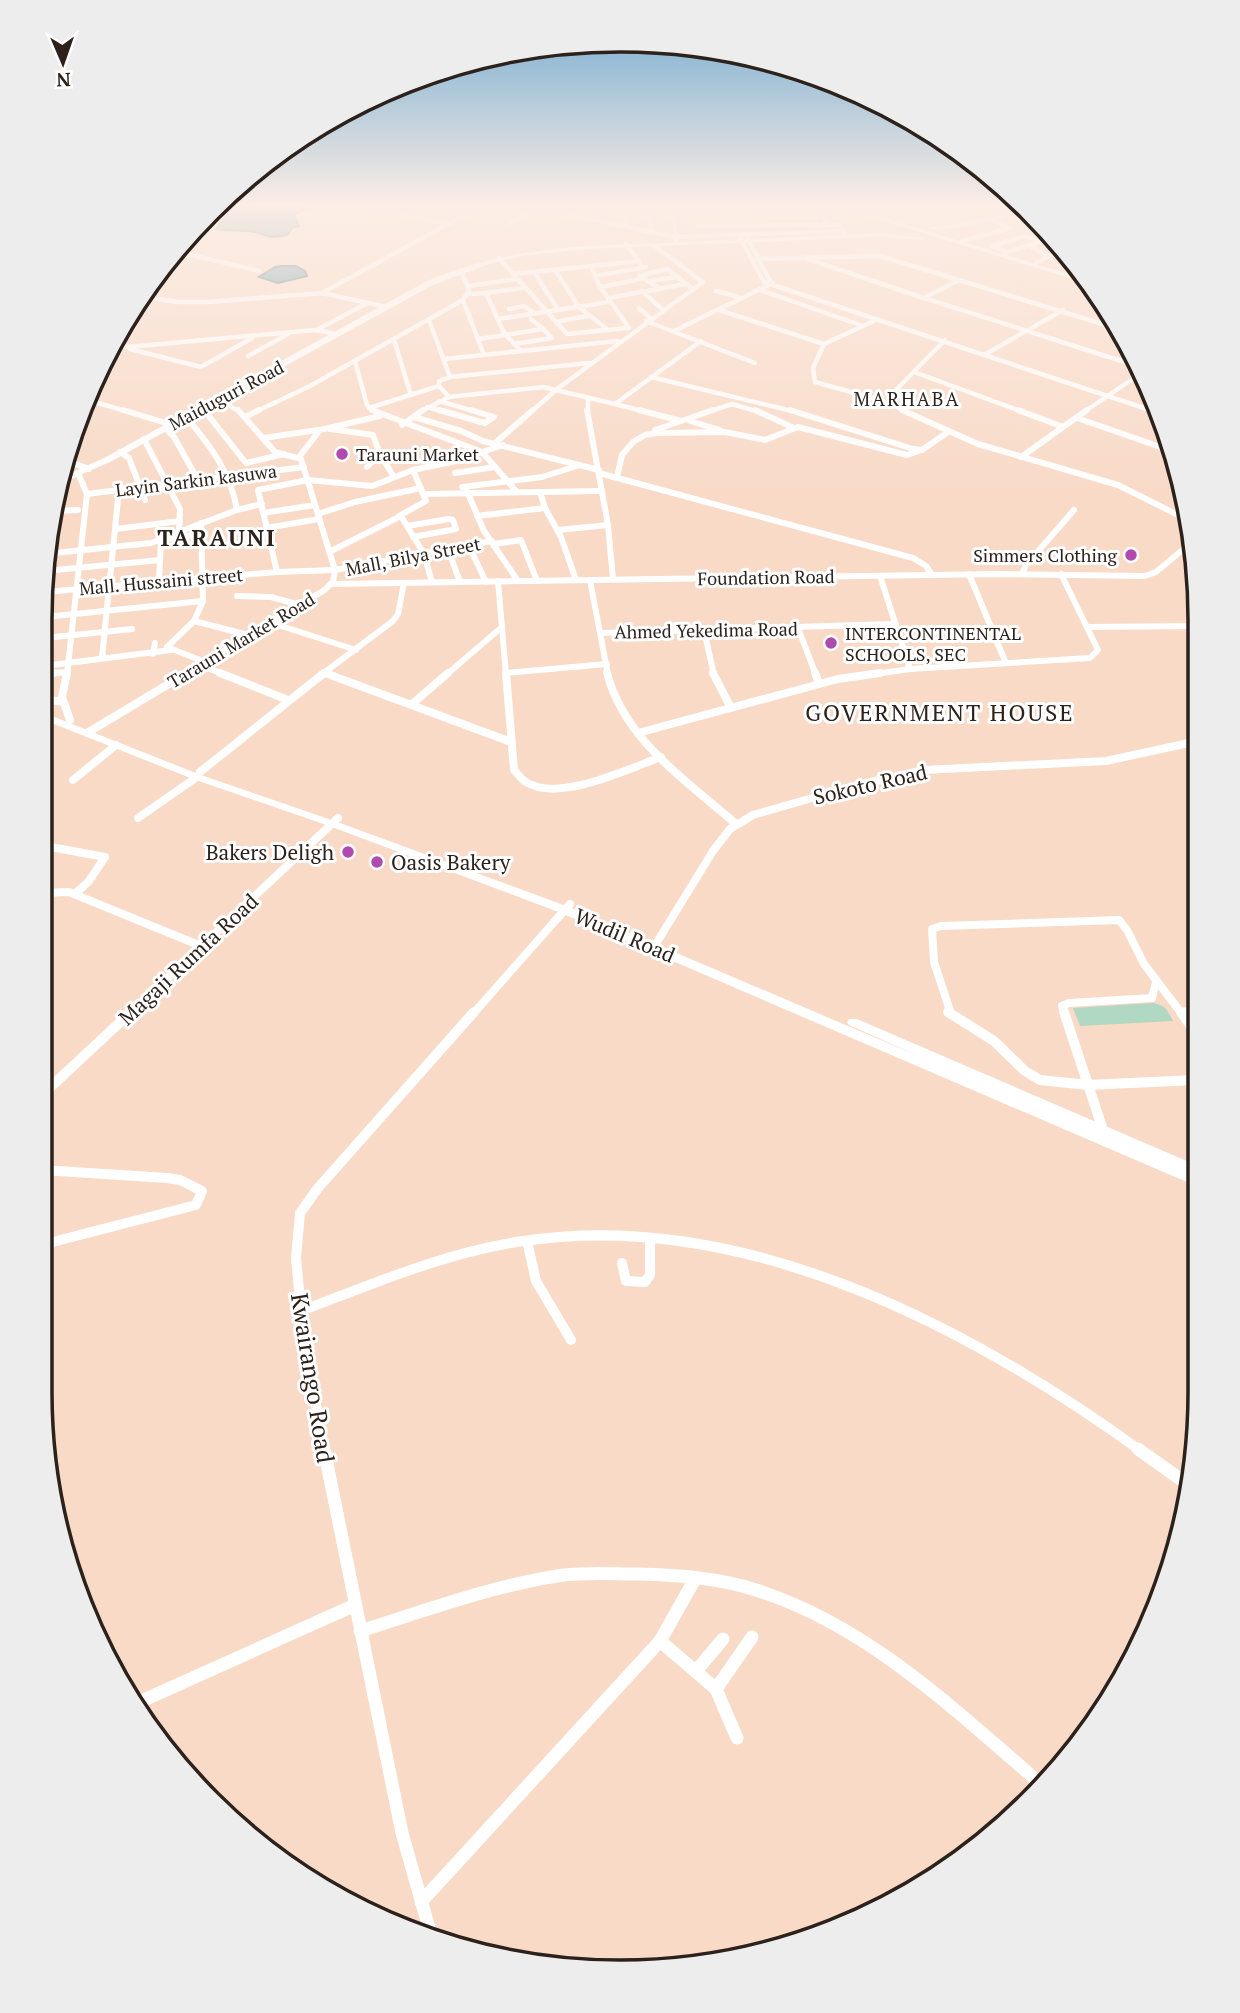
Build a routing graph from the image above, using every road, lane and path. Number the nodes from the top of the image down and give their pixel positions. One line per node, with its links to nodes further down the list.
1 (178, 301): 2 (street)
2 (204, 301)
3 (359, 301): 21 (street)
4 (395, 301): 23 (highway, Maiduguri Road)
5 (397, 301): 23 (highway, Maiduguri Road)
6 (461, 301): 36 (street)
7 (463, 301): 52 (street)
8 (489, 301): 33 (street)
9 (536, 301): 31 (street)
10 (552, 301): 24 (street)
11 (574, 301): 22 (street)
12 (603, 301): 22 (street)
13 (610, 301): 41 (street)
14 (653, 301): 27 (street)
15 (674, 301): 27 (street)
16 (736, 301): 28 (street)
17 (791, 301): 40 (street)
18 (825, 301): 35 (street)
19 (933, 301): 47 (street)
20 (1033, 301): 29 (street)
21 (368, 303): 23 (street); 43 (street)
22 (577, 305): 24 (street); 32 (street)
23 (384, 307): 49 (highway, Maiduguri Road); 79 (highway, Maiduguri Road)
24 (557, 308): 31 (street)
25 (639, 308): 34 (street)
26 (509, 309): 30 (street)
27 (662, 309): 34 (street)
28 (719, 310): 46 (street); 58 (street)
29 (1063, 310): 37 (street); 39 (street); 47 (street)
30 (533, 312): 31 (street); 33 (street)
31 (547, 312): 38 (street); 42 (street)
32 (587, 316): 38 (street); 44 (street)
33 (498, 319): 51 (street)
34 (648, 319): 45 (street); 46 (street)
35 (879, 319): 40 (street); 54 (street)
36 (429, 320): 53 (street); 64 (street)
37 (1102, 321)
38 (556, 322): 44 (street)
39 (1103, 324)
40 (863, 326): 58 (street)
41 (627, 328): 44 (street); 45 (street)
42 (543, 329): 51 (street); 57 (street)
43 (315, 330): 48 (street); 49 (street)
44 (608, 330)
45 (634, 330): 55 (street)
46 (674, 331): 56 (street)
47 (1026, 331): 61 (street); 68 (street)
48 (289, 333): 50 (street); 63 (street)
49 (332, 333): 79 (highway, Maiduguri Road)
50 (257, 335): 59 (street); 59 (street)
51 (506, 335): 52 (street); 57 (street)
52 (479, 339): 62 (street)
53 (394, 340): 65 (street); 76 (street)
54 (944, 340): 61 (street); 69 (street)
55 (620, 341): 60 (street); 67 (street)
56 (701, 341): 66 (street); 72 (street)
57 (514, 344): 60 (street)
58 (824, 344): 84 (street)
59 (123, 347)
60 (521, 351): 62 (street)
61 (986, 354): 77 (street)
62 (484, 355): 64 (street)
63 (248, 356)
64 (444, 359): 71 (street)
65 (355, 361): 89 (street); 92 (street)
66 (755, 362)
67 (591, 363): 71 (street); 75 (street)
68 (1126, 363)
69 (914, 372): 84 (street); 99 (street)
70 (1130, 372): 77 (street)
71 (450, 377): 74 (street)
72 (651, 377): 81 (street); 85 (street)
73 (1133, 378): 77 (street)
74 (439, 386): 76 (street); 78 (street)
75 (556, 389): 78 (street); 80 (street); 107 (street)
76 (411, 395): 89 (street)
77 (1102, 395): 90 (street); 95 (street)
78 (449, 397): 82 (street)
79 (218, 398): 88 (highway, Maiduguri Road); 92 (street); 97 (highway, Maiduguri Road)
80 (588, 398): 85 (street); 127 (street)
81 (739, 398): 86 (street); 110 (street)
82 (439, 401): 87 (street); 87 (street)
83 (96, 403): 97 (street)
84 (891, 403): 103 (street)
85 (615, 404): 96 (street)
86 (728, 405): 96 (street); 100 (street)
87 (427, 407): 94 (street)
88 (202, 408): 91 (highway, Maiduguri Road); 118 (street)
89 (369, 408): 93 (street)
90 (1146, 409)
91 (186, 416): 97 (highway, Maiduguri Road); 131 (street)
92 (247, 416): 105 (street)
93 (380, 416): 98 (street); 101 (street)
94 (414, 417): 98 (street); 107 (street)
95 (1077, 418): 99 (street); 109 (street)
96 (686, 421): 102 (street); 104 (street)
97 (166, 425): 106 (highway, Maiduguri Road); 124 (highway, Maiduguri Road); 134 (street)
98 (402, 425): 111 (street)
99 (1063, 427): 116 (street)
100 (794, 428): 102 (street); 110 (street)
101 (322, 429): 105 (street); 114 (street); 115 (street)
102 (725, 432): 104 (street)
103 (948, 432): 110 (street); 116 (street)
104 (645, 435): 133 (street)
105 (263, 438): 113 (street)
106 (144, 439): 112 (highway, Maiduguri Road); 137 (street)
107 (495, 443): 108 (street)
108 (503, 445): 111 (street); 120 (street)
109 (1160, 447)
110 (922, 450)
111 (482, 452): 117 (street); 123 (street)
112 (120, 453): 124 (highway, Maiduguri Road); 139 (street)
113 (284, 454): 115 (street); 118 (street)
114 (380, 454): 122 (street); 132 (street)
115 (299, 457): 121 (street)
116 (1021, 457): 158 (street)
117 (456, 461): 125 (street); 128 (street)
118 (253, 462): 126 (street)
119 (75, 464): 124 (street)
120 (580, 465): 127 (street); 130 (street)
121 (304, 467): 126 (street, Layin Sarkin kasuwa); 135 (street)
122 (367, 467)
123 (495, 467): 128 (street); 136 (street)
124 (84, 469): 129 (highway, Maiduguri Road); 147 (street)
125 (413, 470): 132 (street); 142 (street)
126 (259, 471): 131 (street, Layin Sarkin kasuwa)
127 (599, 472): 133 (street); 143 (street)
128 (455, 473): 141 (street)
129 (72, 474)
130 (551, 474): 136 (street); 146 (street)
131 (228, 475): 134 (street, Layin Sarkin kasuwa); 154 (street)
132 (394, 477): 138 (street)
133 (617, 477): 191 (street)
134 (198, 480): 137 (street, Layin Sarkin kasuwa)
135 (309, 480): 138 (street); 150 (street); 151 (street)
136 (508, 480): 141 (street); 144 (street)
137 (168, 483): 139 (street, Layin Sarkin kasuwa); 162 (street)
138 (350, 483): 149 (street)
139 (139, 487): 140 (street, Layin Sarkin kasuwa); 148 (street)
140 (119, 489): 147 (street, Layin Sarkin kasuwa); 167 (street)
141 (464, 489): 142 (street); 144 (street); 161 (street)
142 (423, 491): 149 (street); 160 (street)
143 (602, 491): 146 (street); 164 (street)
144 (517, 492): 145 (street)
145 (540, 492): 146 (street); 152 (street)
146 (559, 492)
147 (87, 494): 176 (street)
148 (145, 500)
149 (355, 502): 159 (street)
150 (261, 504): 154 (street); 157 (street)
151 (315, 505): 157 (street); 159 (street)
152 (545, 509): 161 (street); 168 (street)
153 (78, 510): 156 (street)
154 (237, 510): 163 (street)
155 (1074, 510): 189 (street)
156 (63, 511)
157 (263, 513): 166 (street)
158 (1178, 515)
159 (318, 516): 166 (street); 179 (street)
160 (399, 516): 165 (street); 179 (street)
161 (477, 516): 173 (street)
162 (180, 521): 167 (street); 169 (street)
163 (201, 523): 169 (street); 170 (street)
164 (608, 525): 168 (street); 194 (street)
165 (407, 526): 171 (street); 171 (street)
166 (266, 528): 187 (street)
167 (116, 529): 175 (street)
168 (558, 530): 195 (street)
169 (179, 532): 172 (street)
170 (202, 534): 172 (street); 193 (street)
171 (413, 537): 181 (street)
172 (161, 540): 175 (street); 182 (street)
173 (493, 543): 174 (street, Mall, Bilya Street); 198 (street); 199 (street, Mall, Bilya Street)
174 (469, 546): 177 (street, Mall, Bilya Street); 203 (street)
175 (114, 547): 176 (street); 183 (street)
176 (81, 550): 180 (street); 184 (street)
177 (448, 550): 181 (street, Mall, Bilya Street); 202 (street)
178 (1183, 550): 190 (street, Foundation Road)
179 (329, 552): 186 (street)
180 (56, 553)
181 (424, 554): 186 (street, Mall, Bilya Street); 201 (street)
182 (160, 560): 183 (street); 200 (street)
183 (112, 565): 184 (street); 206 (street)
184 (79, 567): 185 (street); 207 (street)
185 (55, 570)
186 (335, 570): 187 (street, Mall, Bilya Street); 205 (street, Tarauni Market Road)
187 (277, 572): 193 (street, Mall. Hussaini street)
188 (969, 574): 189 (street, Foundation Road); 191 (street, Foundation Road); 234 (street)
189 (1022, 574): 190 (street, Foundation Road)
190 (1061, 574): 220 (street)
191 (932, 575): 192 (street, Foundation Road)
192 (880, 576): 194 (street, Foundation Road); 217 (street)
193 (204, 577): 200 (street, Mall. Hussaini street); 210 (street)
194 (613, 579): 196 (street, Foundation Road)
195 (576, 580): 196 (street, Foundation Road); 199 (street, Foundation Road)
196 (590, 580): 225 (street)
197 (498, 581): 198 (street, Foundation Road); 203 (street, Foundation Road); 219 (street)
198 (518, 581): 199 (street, Foundation Road)
199 (537, 581)
200 (159, 582): 206 (street, Mall. Hussaini street)
201 (432, 582): 202 (street, Foundation Road); 204 (street, Foundation Road)
202 (460, 582): 203 (street, Foundation Road)
203 (486, 582)
204 (404, 583): 205 (street, Foundation Road); 231 (street)
205 (331, 584): 211 (street, Tarauni Market Road)
206 (110, 586): 207 (street, Mall. Hussaini street); 212 (street)
207 (77, 589): 208 (street, Mall. Hussaini street); 213 (street)
208 (54, 591)
209 (237, 596): 211 (street)
210 (203, 601): 212 (street); 215 (street)
211 (300, 605): 216 (street, Tarauni Market Road)
212 (107, 611): 213 (street); 224 (street)
213 (73, 614): 214 (street); 226 (street)
214 (52, 616)
215 (194, 621): 227 (street); 230 (street)
216 (272, 622): 227 (street, Tarauni Market Road); 231 (street)
217 (894, 624): 221 (street, Ahmed Yekedima Road); 239 (street)
218 (1188, 626): 220 (street)
219 (502, 627): 243 (street); 248 (street)
220 (1089, 627): 234 (street)
221 (798, 628): 223 (street, Ahmed Yekedima Road); 244 (street)
222 (132, 629): 224 (street)
223 (704, 630): 225 (street, Ahmed Yekedima Road); 249 (street)
224 (105, 632): 226 (street); 233 (street)
225 (601, 633): 237 (street)
226 (71, 635): 228 (street); 235 (street)
227 (248, 635): 236 (street, Tarauni Market Road)
228 (52, 637)
229 (155, 643): 232 (street)
230 (171, 650): 232 (street); 236 (street)
231 (356, 650): 242 (street)
232 (153, 654): 233 (street)
233 (102, 659): 235 (street)
234 (1005, 661): 239 (street)
235 (69, 663): 238 (street); 240 (street)
236 (203, 663): 246 (street); 253 (street, Tarauni Market Road)
237 (607, 664): 243 (street); 254 (street)
238 (52, 665)
239 (910, 669): 244 (street)
240 (67, 672): 241 (street); 247 (street)
241 (52, 673)
242 (325, 673): 246 (street); 248 (street)
243 (506, 673): 255 (street)
244 (819, 683): 249 (street)
245 (52, 700): 247 (street)
246 (288, 700): 259 (street)
247 (63, 702): 252 (street)
248 (411, 705): 255 (street)
249 (731, 708): 254 (street)
250 (52, 713): 252 (main road, Wudil Road)
251 (52, 719): 253 (main road, Wudil Road)
252 (70, 720): 253 (main road, Wudil Road)
253 (89, 731): 257 (main road, Wudil Road); 259 (main road, Wudil Road)
254 (638, 733): 258 (street)
255 (512, 742): 258 (street)
256 (1188, 743): 263 (street, Sokoto Road)
257 (116, 745): 259 (main road, Wudil Road); 260 (street)
258 (661, 757): 263 (street)
259 (198, 774): 261 (street); 262 (main road, Wudil Road)
260 (73, 780)
261 (138, 818)
262 (335, 821): 267 (main road, Wudil Road); 269 (street, Magaji Rumfa Road)
263 (736, 824): 268 (street, Sokoto Road)
264 (52, 847): 266 (street)
265 (52, 891): 266 (street)
266 (75, 894): 269 (street)
267 (568, 907): 268 (main road, Wudil Road); 285 (street, Kwairango Road)
268 (656, 944): 277 (main road, Wudil Road)
269 (201, 946): 276 (street, Magaji Rumfa Road)
270 (1156, 982): 272 (street); 275 (street); 275 (street)
271 (1188, 1011): 272 (street)
272 (1183, 1012): 273 (street)
273 (1188, 1020)
274 (1188, 1080): 275 (street)
275 (1088, 1085): 277 (street)
276 (52, 1086)
277 (1106, 1135): 278 (main road, Wudil Road); 280 (main road, Wudil Road)
278 (1188, 1168)
279 (52, 1171): 283 (street)
280 (1188, 1176)
281 (650, 1239): 282 (street); 284 (street); 287 (street)
282 (527, 1241): 285 (street); 286 (street)
283 (52, 1242)
284 (622, 1263)
285 (301, 1311): 289 (street, Kwairango Road)
286 (570, 1340)
287 (1181, 1479)
288 (695, 1579): 290 (street); 293 (street); 298 (street)
289 (355, 1605): 290 (street, Kwairango Road); 296 (street)
290 (360, 1630): 299 (street, Kwairango Road)
291 (752, 1637): 295 (street)
292 (723, 1639): 294 (street)
293 (660, 1641): 294 (street); 299 (street)
294 (696, 1671): 295 (street)
295 (716, 1689): 297 (street)
296 (143, 1700)
297 (737, 1738)
298 (1035, 1779)
299 (421, 1902): 300 (street, Kwairango Road)
300 (428, 1926)

